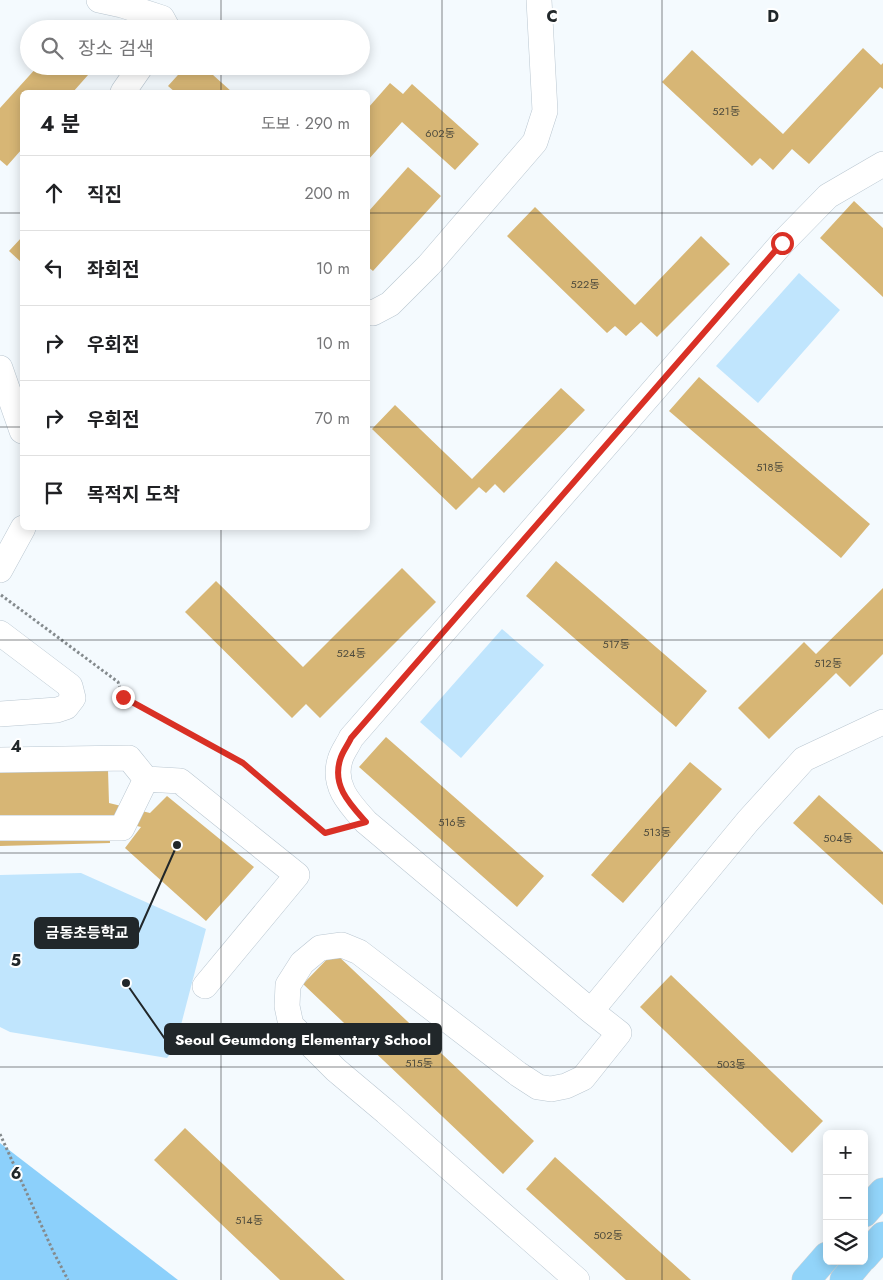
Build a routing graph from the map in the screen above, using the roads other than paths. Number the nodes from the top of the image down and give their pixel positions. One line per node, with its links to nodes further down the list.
1 (99, 0): 3 (street)
2 (539, 0): 7 (street)
3 (163, 20)
4 (134, 75): 5 (street)
5 (123, 90)
6 (883, 164): 19 (street)
7 (370, 312)
8 (0, 368): 9 (street)
9 (20, 425)
10 (22, 530): 11 (street)
11 (0, 570)
12 (0, 633): 13 (street)
13 (0, 714)
14 (883, 722): 19 (street)
15 (0, 760): 16 (street)
16 (146, 779): 17 (street); 18 (street)
17 (0, 828)
18 (205, 986)
19 (591, 1011): 26 (street)
20 (883, 1192): 21 (main road)
21 (868, 1209)
22 (883, 1236): 23 (main road)
23 (868, 1253)
24 (823, 1261): 27 (main road)
25 (857, 1265): 28 (main road)
26 (577, 1280)
27 (806, 1280)
28 (844, 1280)

